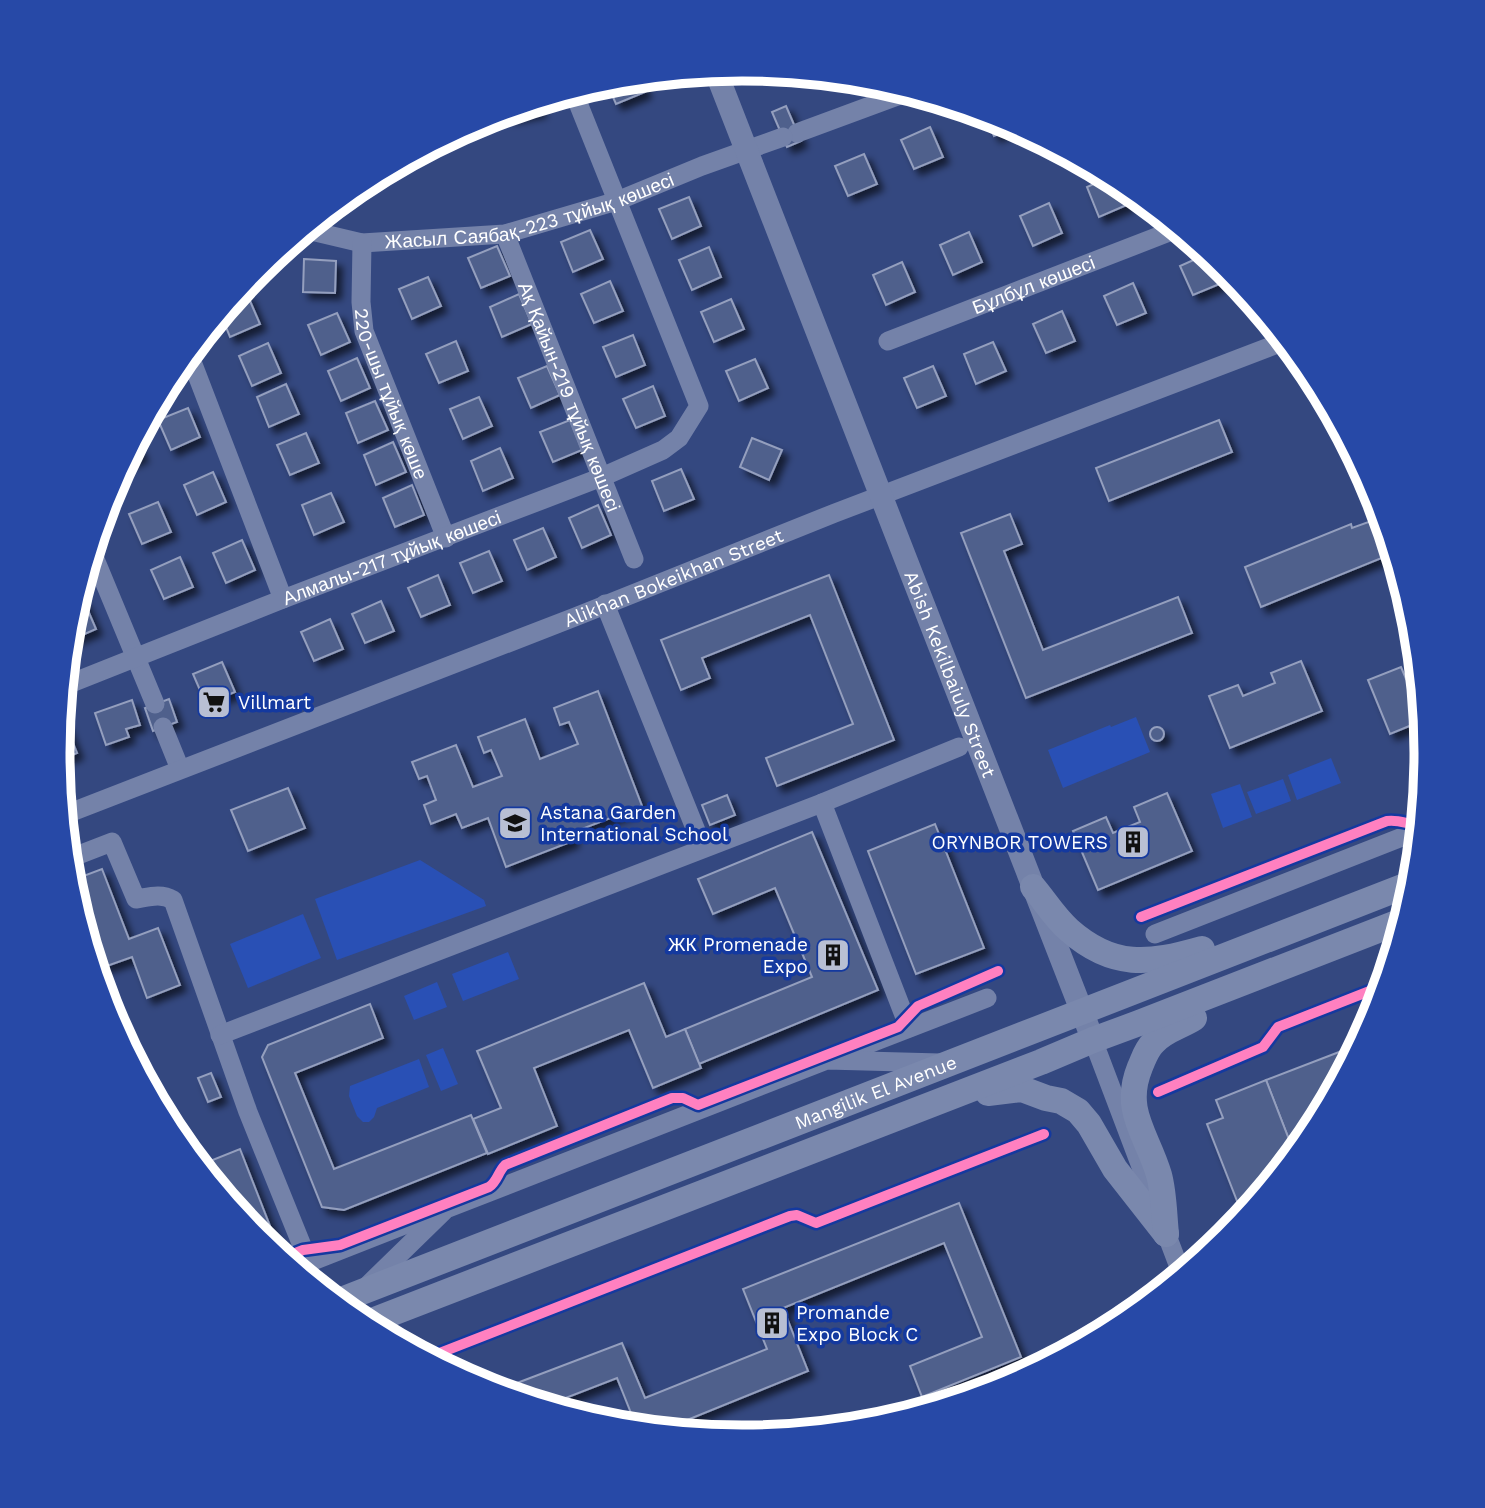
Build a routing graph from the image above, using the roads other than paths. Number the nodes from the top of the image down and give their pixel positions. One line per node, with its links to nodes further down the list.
1 (720, 82): 4 (street, Abish Kekilbaiuly Street)
2 (885, 97): 4 (street, Жасыл Саябақ-223 тұйық көшесі)
3 (578, 102): 5 (street)
4 (747, 151): 5 (street, Жасыл Саябақ-223 тұйық көшесі); 14 (street, Abish Kekilbaiuly Street)
5 (617, 201): 8 (street, Жасыл Саябақ-223 тұйық көшесі); 13 (street, Алмалы-217 тұйық көшесі)
6 (318, 233): 9 (street, Жасыл Саябақ-223 тұйық көшесі)
7 (1167, 233): 10 (street, Бұлбұл көшесі)
8 (505, 234): 9 (street, Жасыл Саябақ-223 тұйық көшесі); 13 (street, Ақ Қайын-219 тұйық көшесі)
9 (362, 243): 15 (street, 220-шы тұйық көше)
10 (888, 341)
11 (1276, 345): 14 (street, Alikhan Bokeikhan Street)
12 (194, 366): 18 (street)
13 (602, 477): 15 (street, Алмалы-217 тұйық көшесі); 16 (street, Ақ Қайын-219 тұйық көшесі)
14 (881, 496): 19 (street, Alikhan Bokeikhan Street); 32 (street, Abish Kekilbaiuly Street)
15 (446, 537): 18 (street, Алмалы-217 тұйық көшесі)
16 (634, 559)
17 (98, 565): 20 (street)
18 (283, 599): 20 (street, Алмалы-217 тұйық көшесі)
19 (605, 604): 25 (street, Alikhan Bokeikhan Street); 29 (street)
20 (136, 657): 21 (street, Алмалы-217 тұйық көшесі); 22 (street)
21 (74, 682)
22 (155, 704)
23 (163, 727): 25 (street)
24 (959, 747): 26 (street)
25 (180, 769): 27 (street, Alikhan Bokeikhan Street)
26 (822, 803): 29 (street); 39 (street)
27 (73, 812)
28 (1410, 836): 35 (street)
29 (703, 848): 40 (street)
30 (78, 855): 40 (street)
31 (1402, 883): 33 (main road, Mangilik El Avenue)
32 (1033, 887): 33 (main road); 38 (street, Abish Kekilbaiuly Street)
33 (1322, 918): 38 (main road, Mangilik El Avenue)
34 (1393, 924): 36 (main road, Mangilik El Avenue)
35 (1155, 934)
36 (1232, 987): 41 (main road, Mangilik El Avenue); 46 (main road)
37 (987, 998): 39 (street)
38 (1082, 1011): 41 (street, Abish Kekilbaiuly Street); 43 (main road, Mangilik El Avenue)
39 (909, 1028): 42 (street)
40 (220, 1035): 48 (street)
41 (1093, 1040): 44 (main road, Mangilik El Avenue); 46 (street, Abish Kekilbaiuly Street)
42 (827, 1060): 43 (street); 45 (street)
43 (948, 1064): 52 (main road, Mangilik El Avenue)
44 (950, 1097): 46 (main road); 54 (main road, Mangilik El Avenue)
45 (446, 1209): 47 (street); 50 (street)
46 (1166, 1234): 51 (street, Abish Kekilbaiuly Street)
47 (370, 1239): 49 (street); 50 (street)
48 (300, 1261)
49 (305, 1265)
50 (387, 1266): 52 (street)
51 (1179, 1266)
52 (361, 1292): 53 (main road, Mangilik El Avenue)
53 (347, 1298)
54 (378, 1319)

